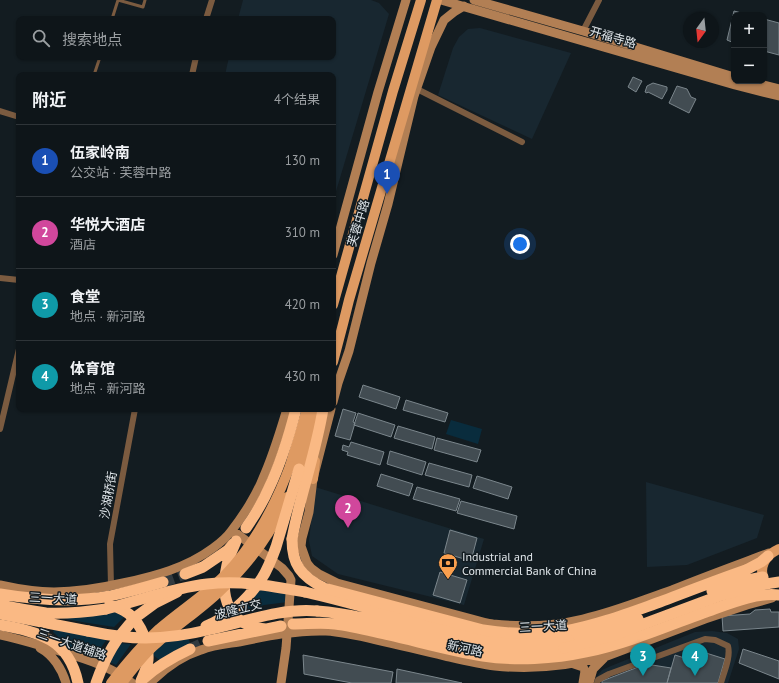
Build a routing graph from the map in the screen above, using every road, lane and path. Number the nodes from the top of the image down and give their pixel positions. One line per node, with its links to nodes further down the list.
1 (145, 0): 10 (lane)
2 (212, 0): 11 (street)
3 (406, 0): 25 (street)
4 (421, 0): 28 (main road, 芙蓉中路)
5 (437, 0): 29 (main road, 芙蓉中路)
6 (441, 0): 9 (street, 开福寺路)
7 (474, 0): 12 (street, 开福寺路)
8 (599, 0): 12 (street)
9 (464, 6): 19 (street); 21 (street, 开福寺路)
10 (113, 16)
11 (207, 16)
12 (583, 31): 17 (street, 开福寺路)
13 (99, 60): 15 (lane)
14 (195, 60): 16 (street)
15 (95, 72)
16 (193, 72)
17 (731, 76)
18 (760, 84): 20 (street)
19 (417, 89): 24 (street); 31 (street)
20 (779, 89)
21 (779, 96)
22 (0, 111): 23 (street)
23 (16, 116)
24 (522, 142)
25 (336, 244)
26 (0, 278): 27 (street)
27 (16, 280)
28 (336, 294)
29 (336, 351)
30 (16, 362): 39 (street)
31 (336, 391)
32 (134, 412): 52 (street, 沙湖桥街)
33 (285, 412): 44 (street)
34 (295, 412): 43 (highway)
35 (307, 412): 41 (main road)
36 (316, 412): 41 (main road)
37 (322, 412): 40 (highway)
38 (330, 412): 42 (street)
39 (0, 429)
40 (319, 432): 42 (main road); 66 (highway, bridge)
41 (294, 468): 69 (highway, bridge); 82 (main road, 波隆立交, bridge); 83 (main road, 波隆立交, bridge)
42 (313, 479): 46 (street)
43 (246, 528)
44 (232, 530): 49 (street); 52 (street)
45 (775, 550): 46 (street); 56 (main road); 65 (highway, bridge)
46 (307, 563): 49 (street)
47 (185, 574): 63 (highway)
48 (779, 574): 73 (highway, 三一大道, bridge)
49 (289, 576): 64 (street)
50 (163, 582): 57 (highway)
51 (779, 582): 73 (highway, 三一大道, bridge)
52 (111, 586): 53 (street)
53 (0, 587): 57 (highway)
54 (187, 588): 55 (highway, 波隆立交, bridge); 59 (highway, 波隆立交, bridge); 81 (highway, bridge)
55 (304, 592): 72 (highway, 三一大道)
56 (779, 596): 76 (street, 新河路); 77 (highway)
57 (93, 598): 78 (highway)
58 (0, 605): 59 (highway, 三一大道)
59 (106, 609)
60 (318, 611): 69 (highway, 波隆立交, bridge); 72 (highway, 三一大道)
61 (0, 614): 67 (highway, 三一大道)
62 (0, 625): 80 (highway, bridge)
63 (266, 628): 64 (highway); 71 (highway)
64 (287, 628): 75 (highway); 77 (street, 新河路); 78 (street, 新河路); 84 (street)
65 (571, 629): 66 (highway, bridge); 73 (highway, bridge)
66 (483, 630): 72 (highway, bridge)
67 (88, 631): 69 (highway, 波隆立交, bridge)
68 (0, 635): 70 (street, 三一大道辅路)
69 (177, 636)
70 (26, 641): 78 (street, 三一大道辅路); 79 (street)
71 (208, 641)
72 (511, 645): 73 (highway, 三一大道); 75 (highway)
73 (545, 645): 77 (highway)
74 (190, 649): 78 (highway)
75 (482, 656): 77 (highway)
76 (606, 656): 77 (street, 新河路); 86 (street)
77 (574, 659): 85 (street)
78 (141, 682)
79 (66, 683)
80 (78, 683)
81 (96, 683)
82 (111, 683)
83 (122, 683)
84 (281, 683)
85 (583, 683)
86 (589, 683)
87 (597, 683): 88 (street)
88 (721, 683)

